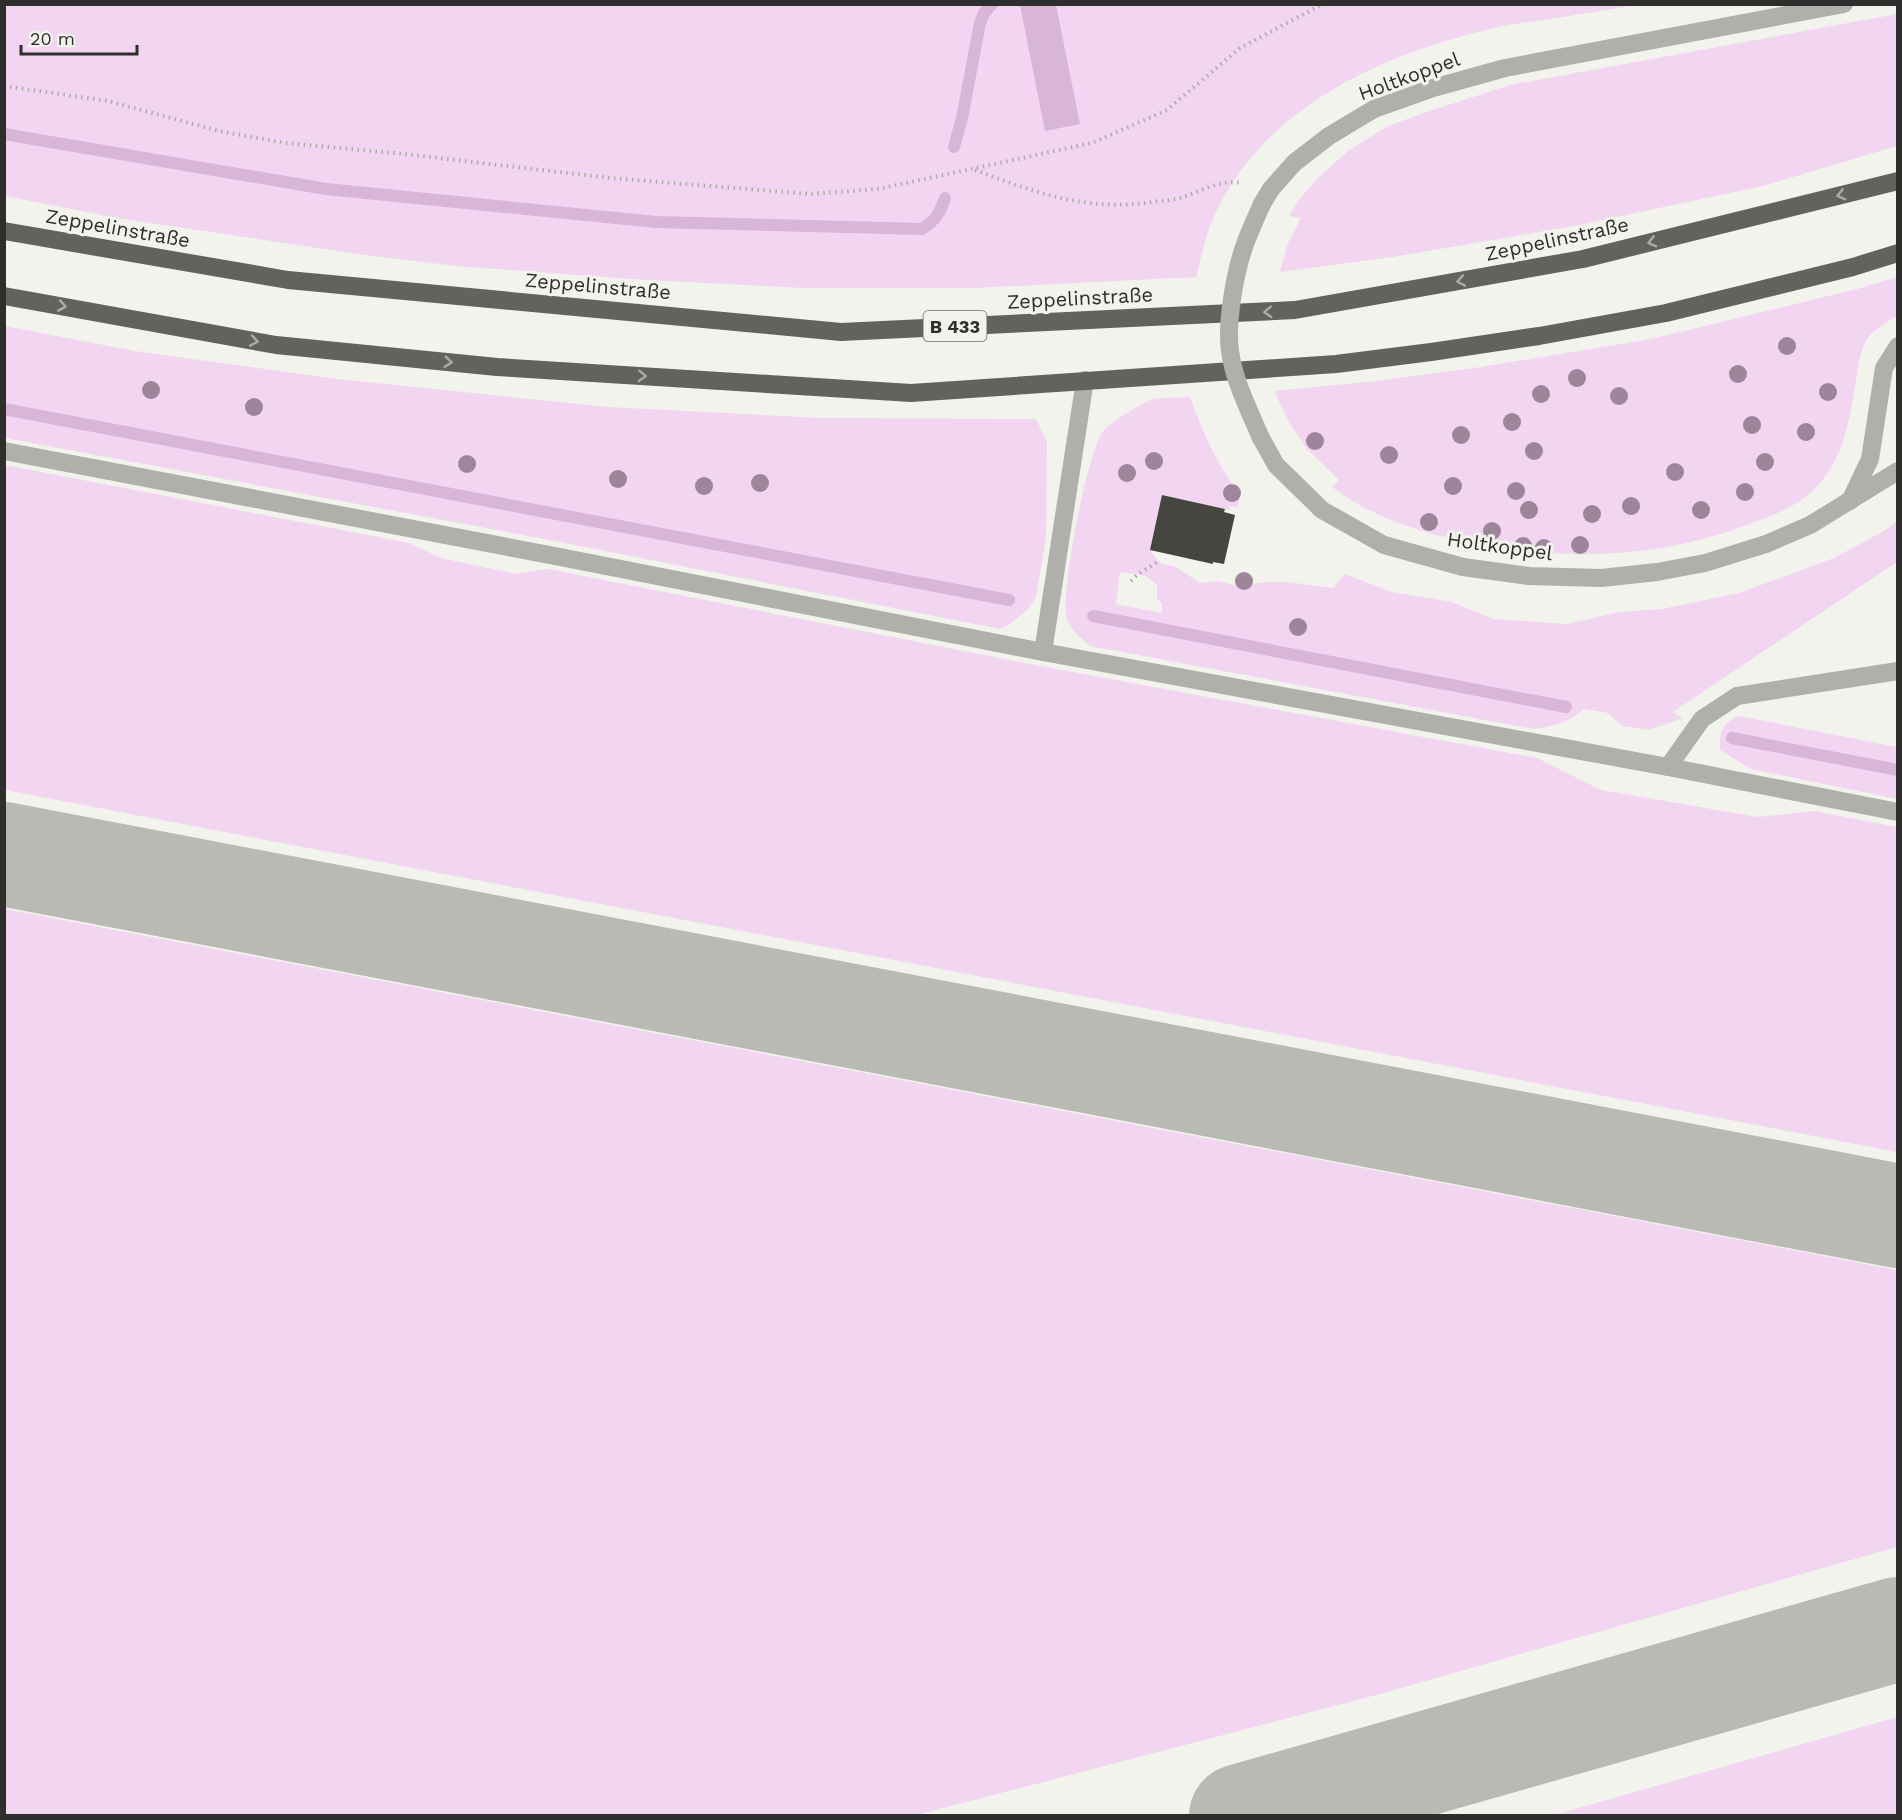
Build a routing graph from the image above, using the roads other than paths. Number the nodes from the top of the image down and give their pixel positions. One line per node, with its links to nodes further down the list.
1 (1844, 4): 10 (street, Holtkoppel, bridge)
2 (1898, 181): 3 (highway, Zeppelinstraße / B 433, one-way to 3)
3 (4, 231)
4 (1898, 253): 7 (highway)
5 (4, 296): 7 (highway, one-way to 7)
6 (1898, 346): 10 (street)
7 (1085, 380): 11 (street)
8 (4, 451): 11 (street)
9 (1898, 471): 10 (street, Holtkoppel)
10 (1849, 502)
11 (1042, 652): 13 (street)
12 (1898, 671): 13 (street)
13 (1668, 768): 14 (street)
14 (1898, 812)

